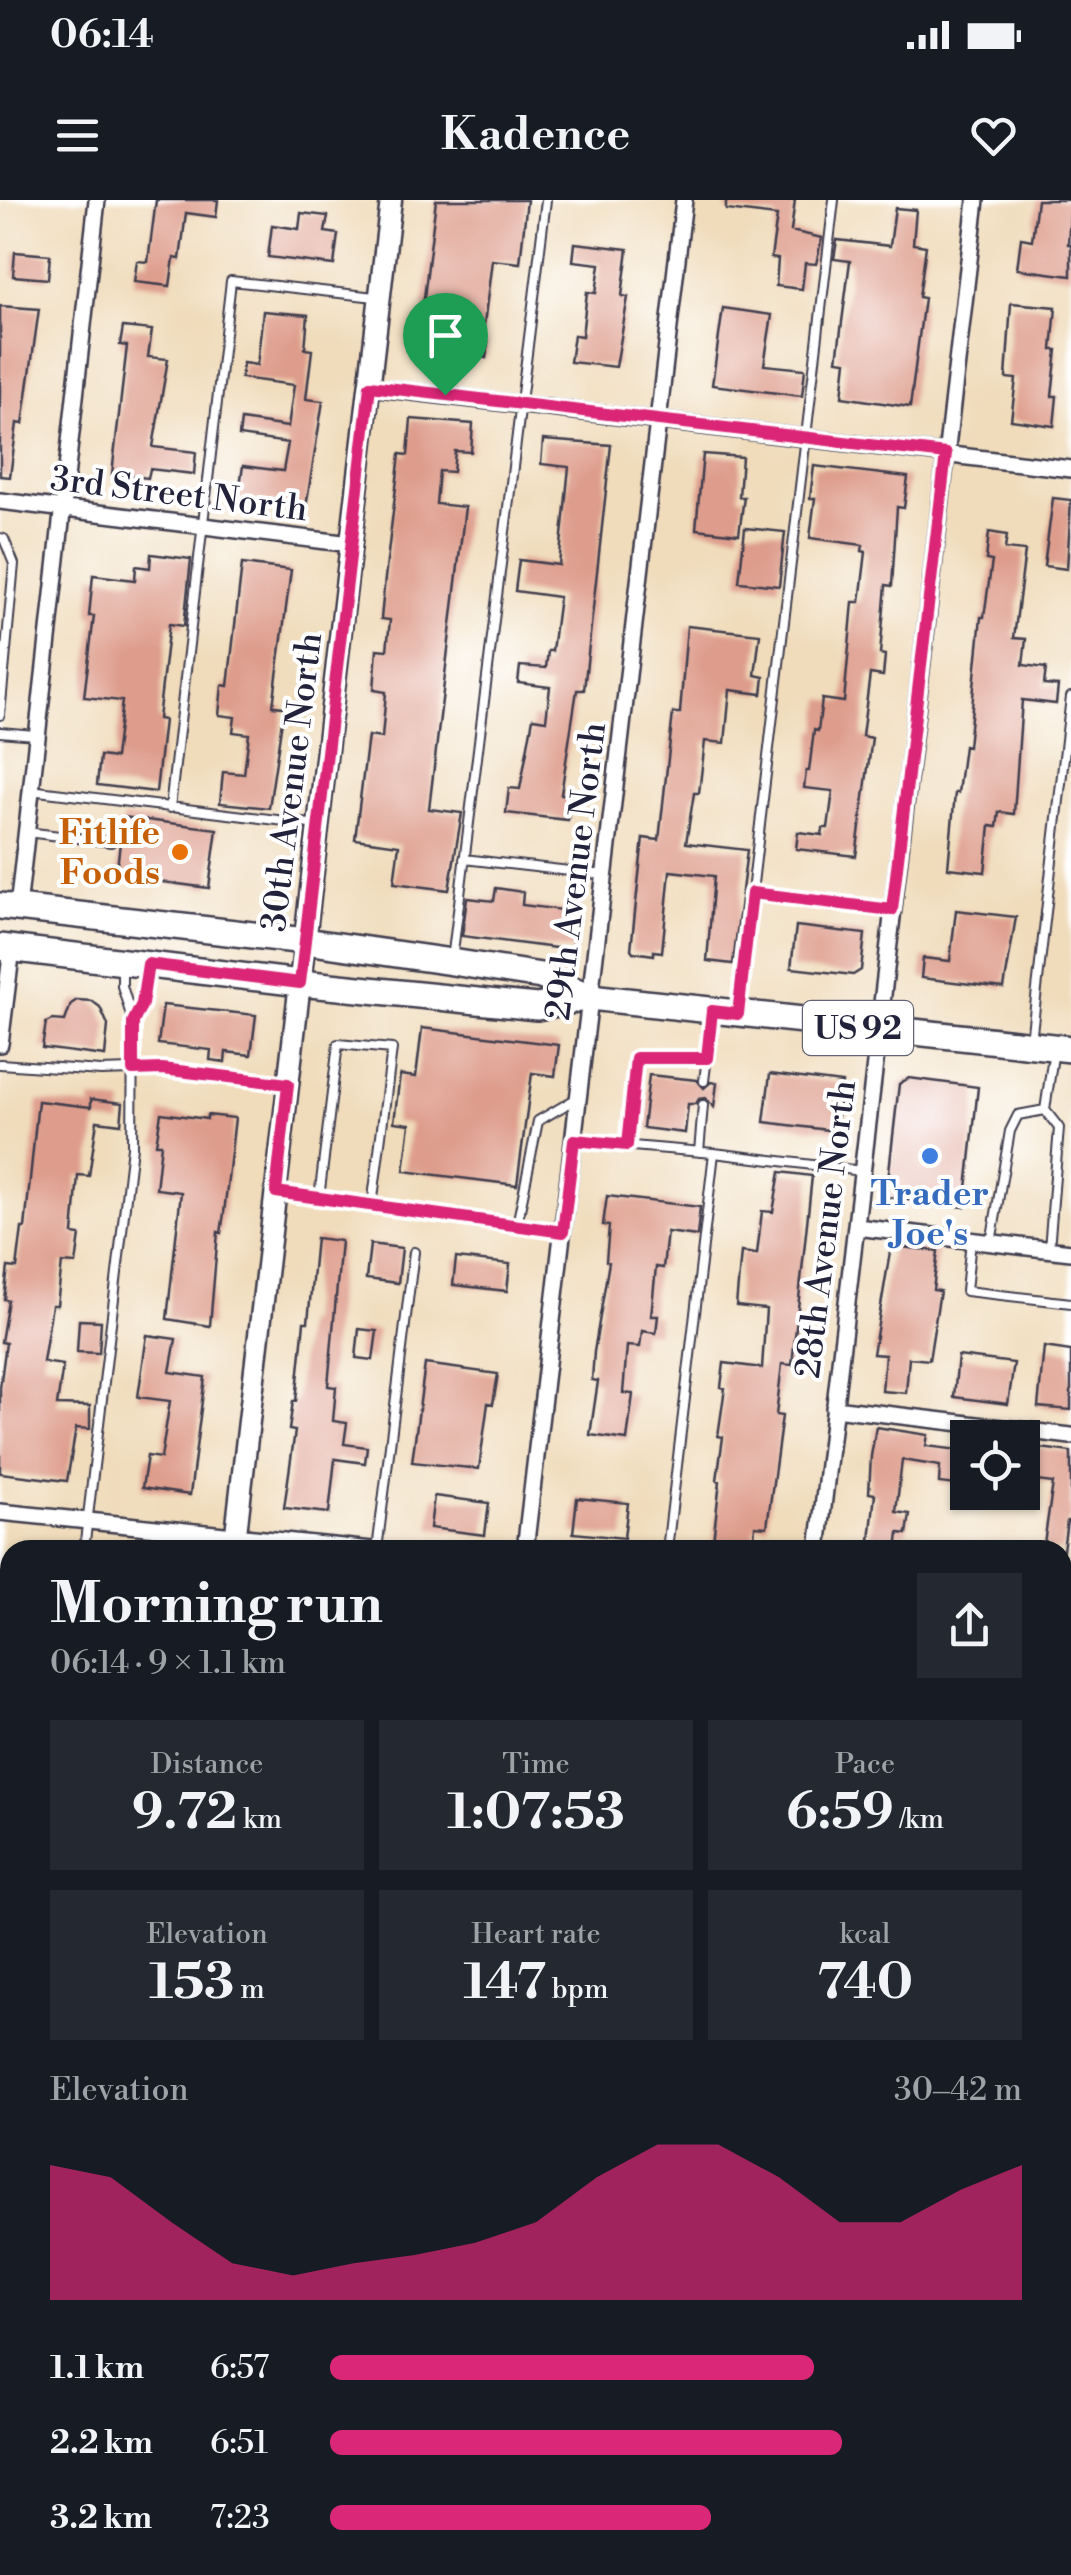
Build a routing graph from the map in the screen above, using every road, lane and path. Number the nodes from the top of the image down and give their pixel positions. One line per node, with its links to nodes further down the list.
1 (96, 200): 15 (street)
2 (391, 200): 7 (street, 30th Avenue North)
3 (546, 200): 9 (lane)
4 (684, 200): 10 (street, 29th Avenue North)
5 (834, 200): 11 (lane)
6 (976, 200): 12 (street, 28th Avenue North)
7 (380, 298): 8 (street, 30th Avenue North); 16 (lane)
8 (370, 386): 9 (street); 18 (street, 30th Avenue North)
9 (520, 404): 10 (street); 28 (lane)
10 (658, 420): 11 (street); 29 (street, 29th Avenue North)
11 (806, 438): 12 (street); 30 (lane)
12 (946, 454): 13 (street); 31 (street, 28th Avenue North)
13 (1071, 469)
14 (0, 501): 15 (street, 3rd Street North)
15 (60, 508): 16 (street, 3rd Street North); 22 (street)
16 (203, 526): 18 (street, 3rd Street North); 24 (lane)
17 (0, 538): 20 (lane)
18 (351, 544): 25 (street, 30th Avenue North)
19 (1071, 697): 44 (lane)
20 (0, 715)
21 (0, 732): 22 (lane)
22 (36, 735): 23 (street)
23 (30, 790): 24 (lane); 26 (street)
24 (170, 808): 25 (lane)
25 (318, 825): 33 (street, 30th Avenue North)
26 (26, 832): 27 (lane); 32 (street)
27 (111, 842)
28 (464, 860): 29 (lane); 36 (lane)
29 (605, 875): 39 (street, 29th Avenue North)
30 (752, 893): 31 (lane); 40 (lane)
31 (892, 910): 42 (street, 28th Avenue North)
32 (6, 912): 33 (main road, US 92)
33 (305, 941): 36 (main road, US 92); 38 (street, 30th Avenue North)
34 (6, 947): 35 (main road, US 92); 43 (street)
35 (122, 961): 37 (main road, US 92); 41 (lane)
36 (452, 962): 39 (main road, US 92)
37 (148, 964): 38 (main road, US 92); 41 (lane)
38 (300, 983): 39 (main road, US 92); 49 (street, 30th Avenue North)
39 (590, 997): 40 (main road, US 92); 50 (street, 29th Avenue North)
40 (725, 1012): 42 (main road, US 92); 45 (lane)
41 (133, 1022): 47 (lane)
42 (879, 1030): 44 (main road, US 92); 57 (street, 28th Avenue North)
43 (0, 1044)
44 (1052, 1047): 52 (lane)
45 (707, 1058): 48 (lane); 54 (lane)
46 (0, 1064): 47 (lane)
47 (133, 1070): 49 (lane); 73 (lane)
48 (704, 1081)
49 (288, 1084): 58 (street, 30th Avenue North)
50 (579, 1097): 53 (street, 29th Avenue North); 61 (lane)
51 (703, 1105): 55 (lane)
52 (1045, 1110): 65 (lane); 66 (lane)
53 (574, 1140): 54 (lane); 63 (street, 29th Avenue North)
54 (627, 1145): 55 (lane)
55 (699, 1152): 56 (lane)
56 (714, 1154): 57 (lane); 79 (lane)
57 (862, 1171): 62 (street, 28th Avenue North)
58 (276, 1192): 59 (lane); 76 (street, 30th Avenue North)
59 (319, 1198): 60 (lane); 60 (lane)
60 (372, 1206): 61 (lane)
61 (517, 1225): 63 (lane)
62 (856, 1227): 64 (street); 70 (street, 28th Avenue North)
63 (563, 1232): 78 (street, 29th Avenue North)
64 (971, 1240): 65 (street); 69 (lane)
65 (991, 1243): 66 (street)
66 (1049, 1250): 68 (street)
67 (414, 1252): 77 (lane)
68 (1071, 1252)
69 (1071, 1304)
70 (834, 1408): 71 (street); 80 (street, 28th Avenue North)
71 (1071, 1436)
72 (0, 1512): 73 (street)
73 (87, 1521): 74 (lane); 75 (street)
74 (85, 1540)
75 (214, 1540)
76 (234, 1540)
77 (376, 1540)
78 (527, 1540)
79 (668, 1540)
80 (819, 1540)

